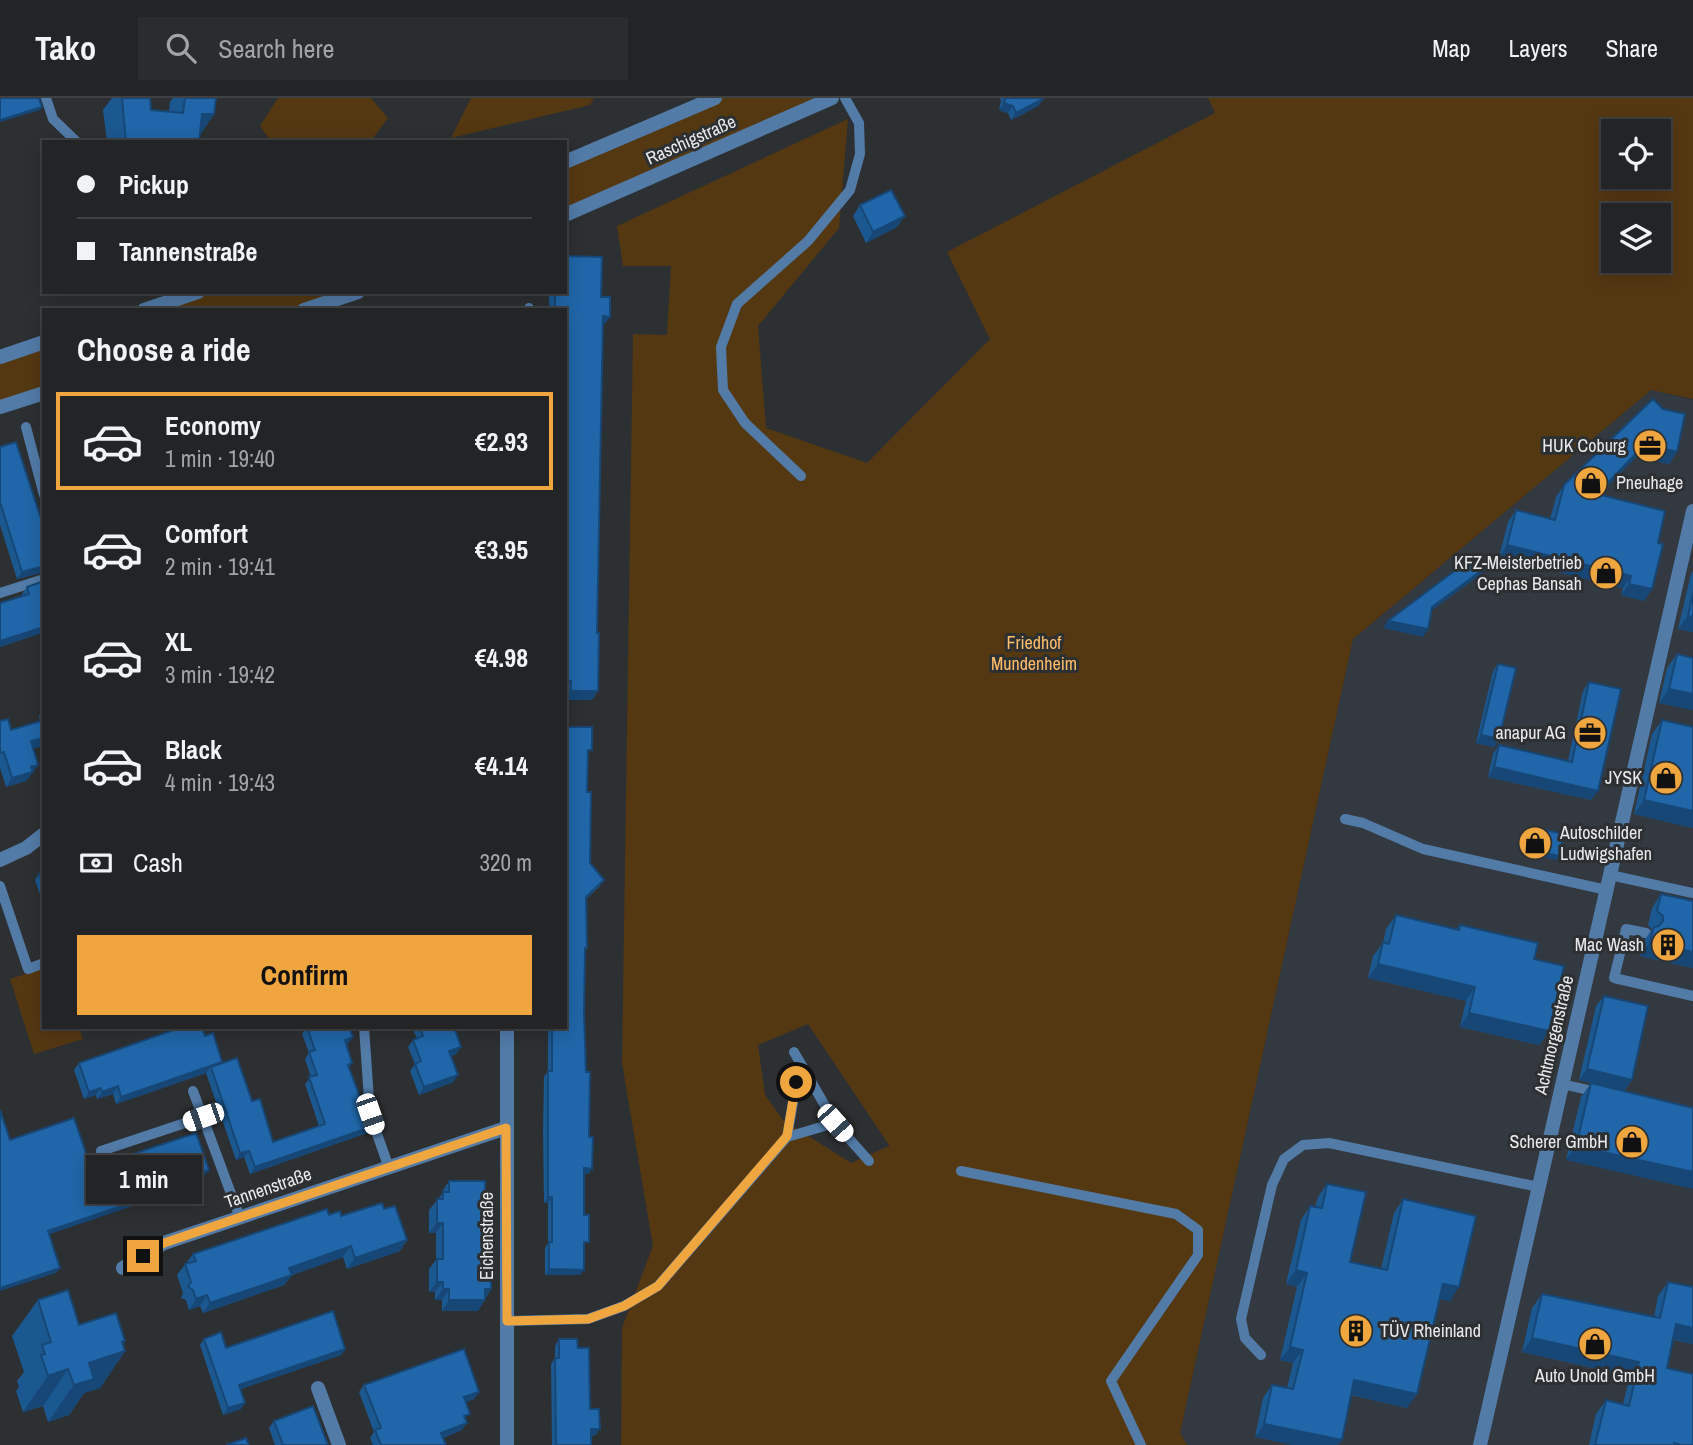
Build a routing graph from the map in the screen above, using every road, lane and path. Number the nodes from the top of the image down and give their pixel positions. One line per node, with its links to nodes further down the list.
1 (46, 98): 6 (lane)
2 (715, 98): 7 (street, Raschigstraße)
3 (832, 98): 5 (street, Raschigstraße)
4 (845, 98): 18 (lane)
5 (813, 102): 8 (street, Raschigstraße)
6 (75, 140)
7 (567, 161)
8 (567, 214)
9 (192, 294): 11 (street)
10 (352, 294): 12 (street)
11 (150, 308)
12 (310, 308)
13 (42, 343): 14 (street)
14 (0, 357)
15 (42, 394): 16 (street)
16 (0, 407)
17 (26, 427): 19 (lane)
18 (801, 476)
19 (42, 487)
20 (1693, 511): 26 (street, Achtmorgenstraße)
21 (42, 580): 22 (lane)
22 (0, 593)
23 (1345, 819): 28 (lane)
24 (42, 836): 25 (street)
25 (0, 860)
26 (1610, 875): 28 (street, Achtmorgenstraße); 29 (lane)
27 (0, 886): 31 (lane)
28 (1607, 890): 35 (street, Achtmorgenstraße)
29 (1693, 893)
30 (1646, 933): 32 (lane)
31 (42, 964)
32 (1693, 996)
33 (364, 1029): 44 (lane)
34 (507, 1029): 40 (street, Eichenstraße)
35 (1562, 1084): 37 (lane); 46 (street, Achtmorgenstraße)
36 (193, 1091): 38 (lane)
37 (1615, 1096)
38 (203, 1117): 42 (lane); 47 (lane)
39 (835, 1123): 41 (lane); 41 (lane); 43 (lane)
40 (506, 1128): 44 (street, Tannenstraße); 49 (street, Eichenstraße)
41 (787, 1136): 49 (lane)
42 (101, 1151)
43 (869, 1161)
44 (389, 1168): 47 (street, Tannenstraße)
45 (961, 1171): 54 (lane)
46 (1539, 1187): 50 (lane); 55 (street, Achtmorgenstraße)
47 (240, 1218): 48 (street, Tannenstraße)
48 (123, 1268)
49 (507, 1321): 53 (street, Eichenstraße)
50 (1261, 1355)
51 (318, 1388): 52 (street)
52 (339, 1445)
53 (507, 1445)
54 (1141, 1445)
55 (1480, 1445)

